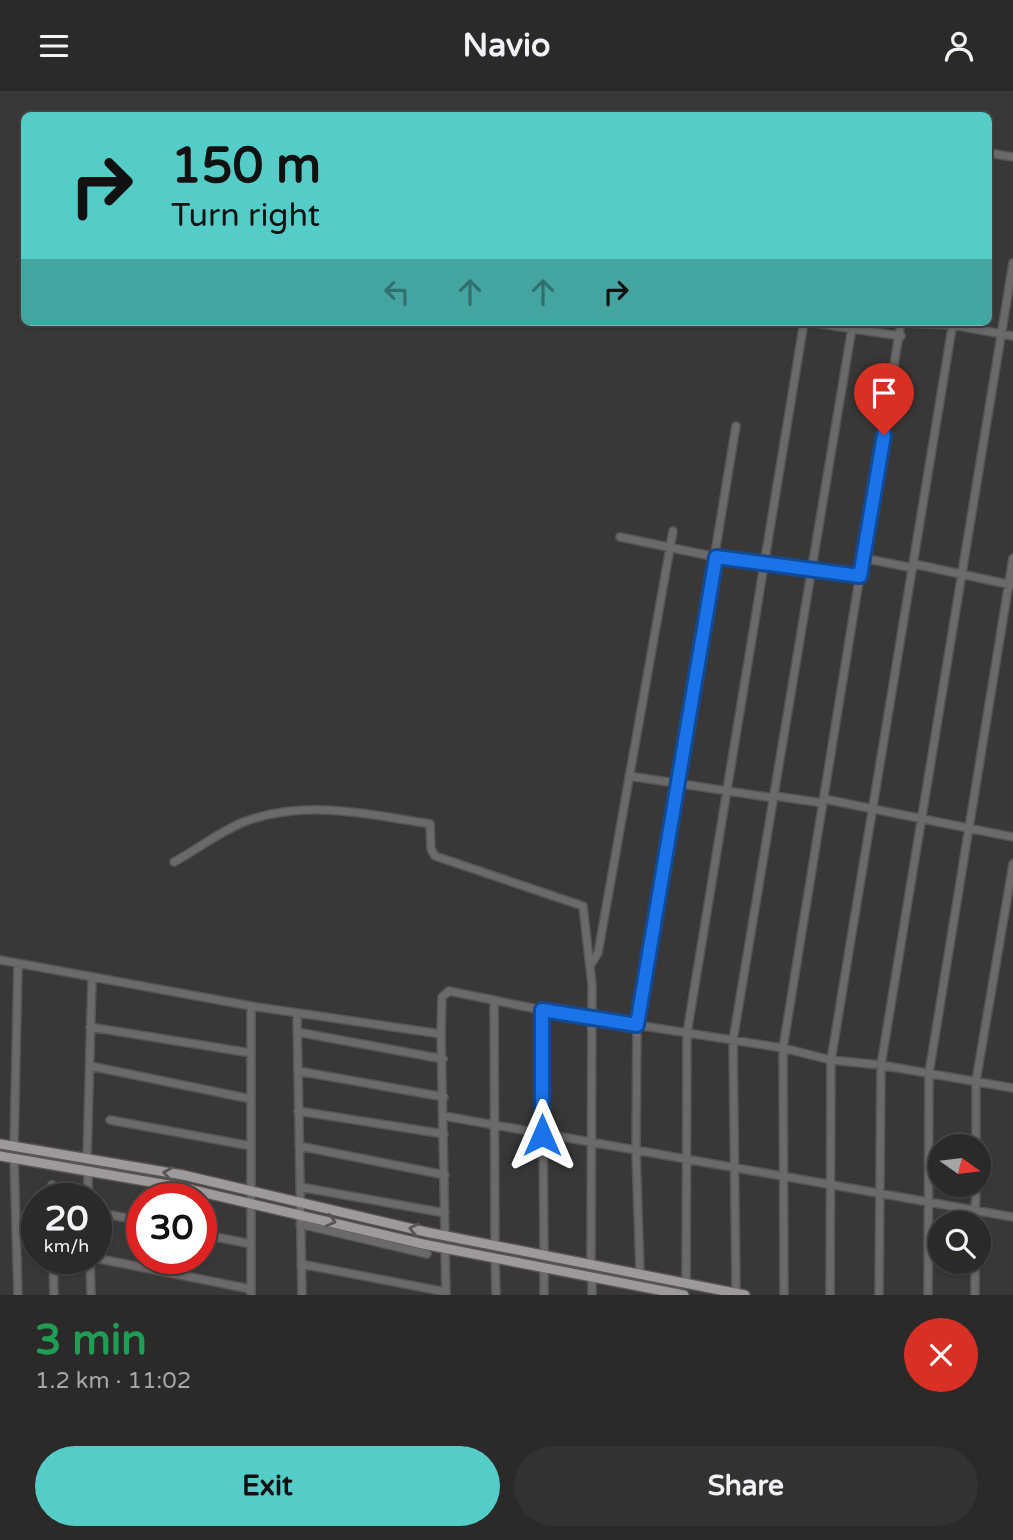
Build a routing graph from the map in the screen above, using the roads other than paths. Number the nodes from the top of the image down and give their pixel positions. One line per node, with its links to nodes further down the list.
1 (992, 154): 2 (street)
2 (1013, 157)
3 (1013, 263): 10 (street)
4 (805, 326): 20 (street)
5 (853, 326): 22 (street)
6 (857, 326): 11 (street)
7 (901, 326): 11 (street)
8 (953, 326): 21 (street)
9 (963, 326): 10 (street)
10 (1001, 334): 12 (street); 23 (street)
11 (901, 336): 18 (street)
12 (1013, 336)
13 (736, 426): 17 (street)
14 (673, 531): 16 (street)
15 (620, 537): 16 (street)
16 (670, 548): 17 (street); 26 (street)
17 (716, 557): 20 (street); 27 (street)
18 (863, 558): 21 (street); 24 (street)
19 (1013, 558): 25 (street)
20 (764, 563): 22 (street); 28 (street)
21 (913, 566): 23 (street); 31 (street)
22 (814, 568): 24 (street); 29 (street)
23 (960, 575): 25 (street); 32 (street)
24 (860, 576): 30 (street)
25 (1011, 585): 33 (street)
26 (629, 776): 27 (street); 39 (street)
27 (677, 783): 28 (street); 46 (street)
28 (726, 792): 29 (street); 49 (street)
29 (774, 797): 30 (street); 51 (street)
30 (823, 801): 31 (street); 52 (street)
31 (872, 808): 32 (street); 55 (street)
32 (920, 817): 33 (street); 56 (street)
33 (969, 828): 34 (street); 59 (street)
34 (1013, 837)
35 (174, 862): 39 (street)
36 (1013, 864): 60 (street)
37 (0, 961): 38 (street)
38 (18, 964): 40 (street); 75 (street)
39 (590, 966): 45 (street)
40 (92, 978): 42 (street); 47 (street)
41 (494, 1000): 43 (street); 50 (street); 67 (street)
42 (251, 1006): 44 (street); 53 (street)
43 (542, 1010): 45 (street); 70 (street)
44 (297, 1013): 48 (street); 50 (street)
45 (591, 1017): 46 (street); 71 (street)
46 (637, 1025): 49 (street); 76 (street)
47 (90, 1027): 53 (street); 57 (street)
48 (297, 1033): 54 (street); 58 (street)
49 (687, 1033): 51 (street); 80 (street)
50 (441, 1034): 54 (street)
51 (733, 1041): 52 (street); 81 (street)
52 (783, 1048): 55 (street); 84 (street)
53 (251, 1053): 63 (street)
54 (443, 1059): 62 (street)
55 (831, 1060): 56 (street); 86 (street)
56 (881, 1065): 59 (street); 89 (street)
57 (90, 1066): 63 (street); 79 (street)
58 (298, 1070): 62 (street); 64 (street)
59 (929, 1073): 60 (street); 93 (street)
60 (976, 1081): 61 (street); 69 (street)
61 (1013, 1088)
62 (444, 1097): 65 (street)
63 (251, 1100): 73 (street)
64 (298, 1111): 68 (street); 74 (street)
65 (444, 1117): 67 (street); 68 (street)
66 (110, 1120): 73 (street)
67 (493, 1125): 70 (street); 103 (street)
68 (444, 1134): 83 (street)
69 (976, 1134)
70 (542, 1135): 71 (street); 105 (street)
71 (589, 1143): 76 (street); 108 (street)
72 (0, 1144): 75 (main road)
73 (251, 1146): 88 (street)
74 (299, 1146): 83 (street); 87 (street)
75 (14, 1147): 79 (main road)
76 (636, 1152): 80 (street); 111 (street)
77 (0, 1156): 78 (main road)
78 (14, 1159): 82 (main road); 121 (street)
79 (87, 1159): 88 (main road, one-way to 79)
80 (686, 1161): 81 (street); 117 (street)
81 (734, 1170): 84 (street); 118 (street)
82 (88, 1171): 85 (street); 92 (main road)
83 (445, 1175): 96 (street)
84 (784, 1178): 86 (street); 130 (street)
85 (88, 1183)
86 (831, 1186): 89 (street); 131 (street)
87 (300, 1187): 91 (street); 96 (street)
88 (251, 1190): 91 (main road); 92 (street)
89 (880, 1195): 93 (street); 132 (street)
90 (976, 1197): 94 (street)
91 (300, 1201): 95 (street); 100 (main road, one-way to 91)
92 (251, 1202): 95 (main road); 102 (street)
93 (928, 1203): 94 (street); 133 (street)
94 (975, 1211)
95 (300, 1213): 99 (street); 104 (main road, one-way to 104)
96 (445, 1213): 100 (street)
97 (991, 1214): 98 (street)
98 (1013, 1217)
99 (300, 1224): 106 (street); 110 (street)
100 (445, 1236): 103 (main road)
101 (217, 1237): 102 (street)
102 (251, 1244): 119 (street)
103 (495, 1246): 117 (main road)
104 (445, 1248): 107 (main road); 120 (street)
105 (544, 1251)
106 (427, 1254)
107 (495, 1258): 125 (street); 128 (main road)
108 (591, 1258)
109 (112, 1262): 119 (street)
110 (301, 1264): 120 (street); 124 (street)
111 (640, 1272)
112 (544, 1273): 126 (street)
113 (53, 1274): 122 (street)
114 (92, 1274): 123 (street)
115 (975, 1274): 134 (street)
116 (592, 1280): 127 (street)
117 (686, 1284): 129 (main road)
118 (736, 1289)
119 (251, 1292)
120 (446, 1293)
121 (18, 1295)
122 (54, 1295)
123 (91, 1295)
124 (302, 1295)
125 (496, 1295)
126 (544, 1295)
127 (592, 1295)
128 (684, 1295)
129 (745, 1295)
130 (785, 1295)
131 (830, 1295)
132 (879, 1295)
133 (928, 1295)
134 (975, 1295)

